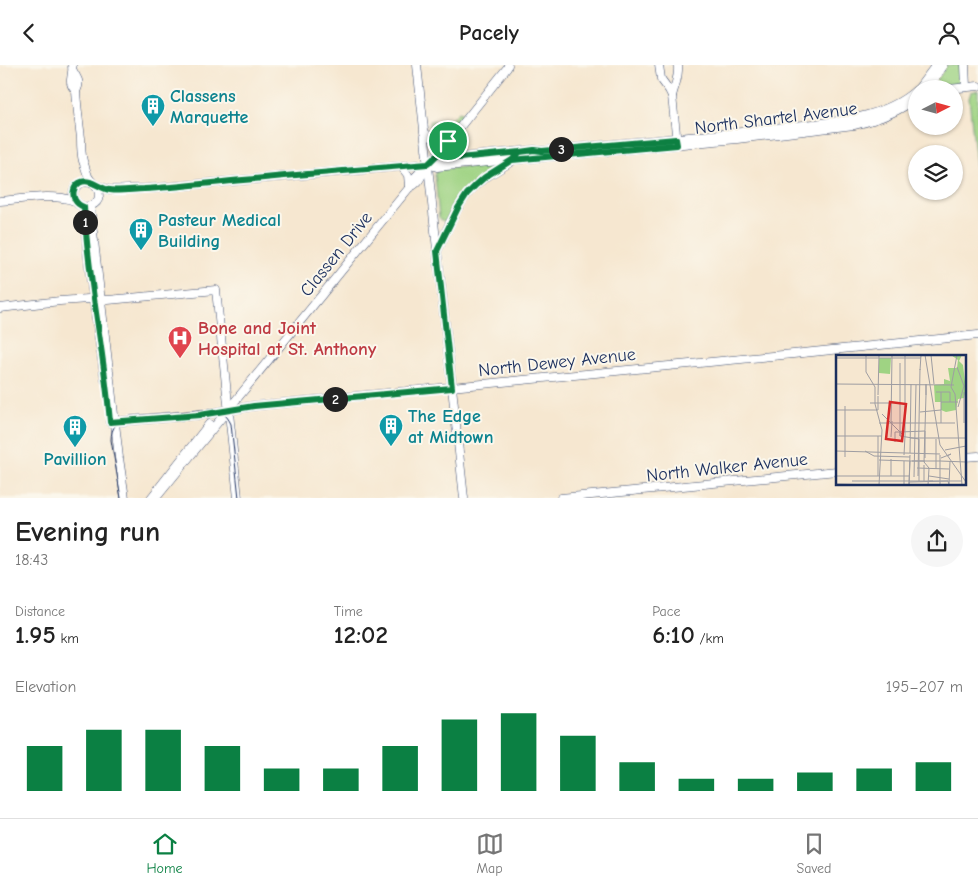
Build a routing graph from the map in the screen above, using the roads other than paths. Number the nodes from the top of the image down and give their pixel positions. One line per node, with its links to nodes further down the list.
1 (417, 65): 16 (street)
2 (659, 65): 14 (street)
3 (678, 65): 14 (street)
4 (936, 65): 9 (street, North Shartel Avenue)
5 (943, 65): 10 (street)
6 (965, 65): 13 (street)
7 (509, 66): 17 (street, Classen Drive)
8 (73, 68): 21 (street)
9 (925, 80)
10 (934, 80)
11 (978, 86): 13 (street)
12 (963, 87): 13 (street)
13 (966, 87)
14 (672, 96): 18 (street)
15 (908, 101): 18 (street, North Shartel Avenue)
16 (424, 132): 17 (street); 23 (street)
17 (450, 139): 20 (street); 23 (street, Classen Drive)
18 (677, 142): 19 (street, North Shartel Avenue); 22 (street, North Shartel Avenue)
19 (520, 152): 20 (street, North Shartel Avenue); 22 (street)
20 (459, 158): 23 (street, North Shartel Avenue)
21 (83, 160): 25 (street); 26 (street)
22 (512, 160): 23 (street, North Shartel Avenue); 34 (street)
23 (430, 162): 24 (street, North Shartel Avenue); 28 (street, Classen Drive); 29 (street)
24 (400, 166): 27 (street, North Shartel Avenue); 28 (street)
25 (94, 184): 26 (street); 27 (street, North Shartel Avenue); 33 (street)
26 (77, 186): 30 (street); 32 (street)
27 (155, 188): 33 (street, North Shartel Avenue)
28 (409, 188): 29 (street); 39 (street, Classen Drive)
29 (431, 194): 34 (street)
30 (49, 197): 31 (street); 32 (street)
31 (0, 201)
32 (75, 201): 33 (street)
33 (90, 205): 35 (street)
34 (437, 251): 38 (street)
35 (97, 299): 36 (street); 39 (street); 40 (street)
36 (0, 308)
37 (978, 335): 38 (street, North Dewey Avenue)
38 (452, 388): 39 (street, North Dewey Avenue); 47 (street)
39 (229, 410): 40 (street, North Dewey Avenue); 44 (street, Classen Drive); 45 (street, Classen Drive); 46 (street)
40 (113, 422): 42 (street); 43 (street)
41 (836, 471): 48 (street, North Walker Avenue)
42 (121, 498)
43 (125, 498)
44 (151, 498)
45 (156, 498)
46 (238, 498)
47 (464, 498)
48 (561, 498)

